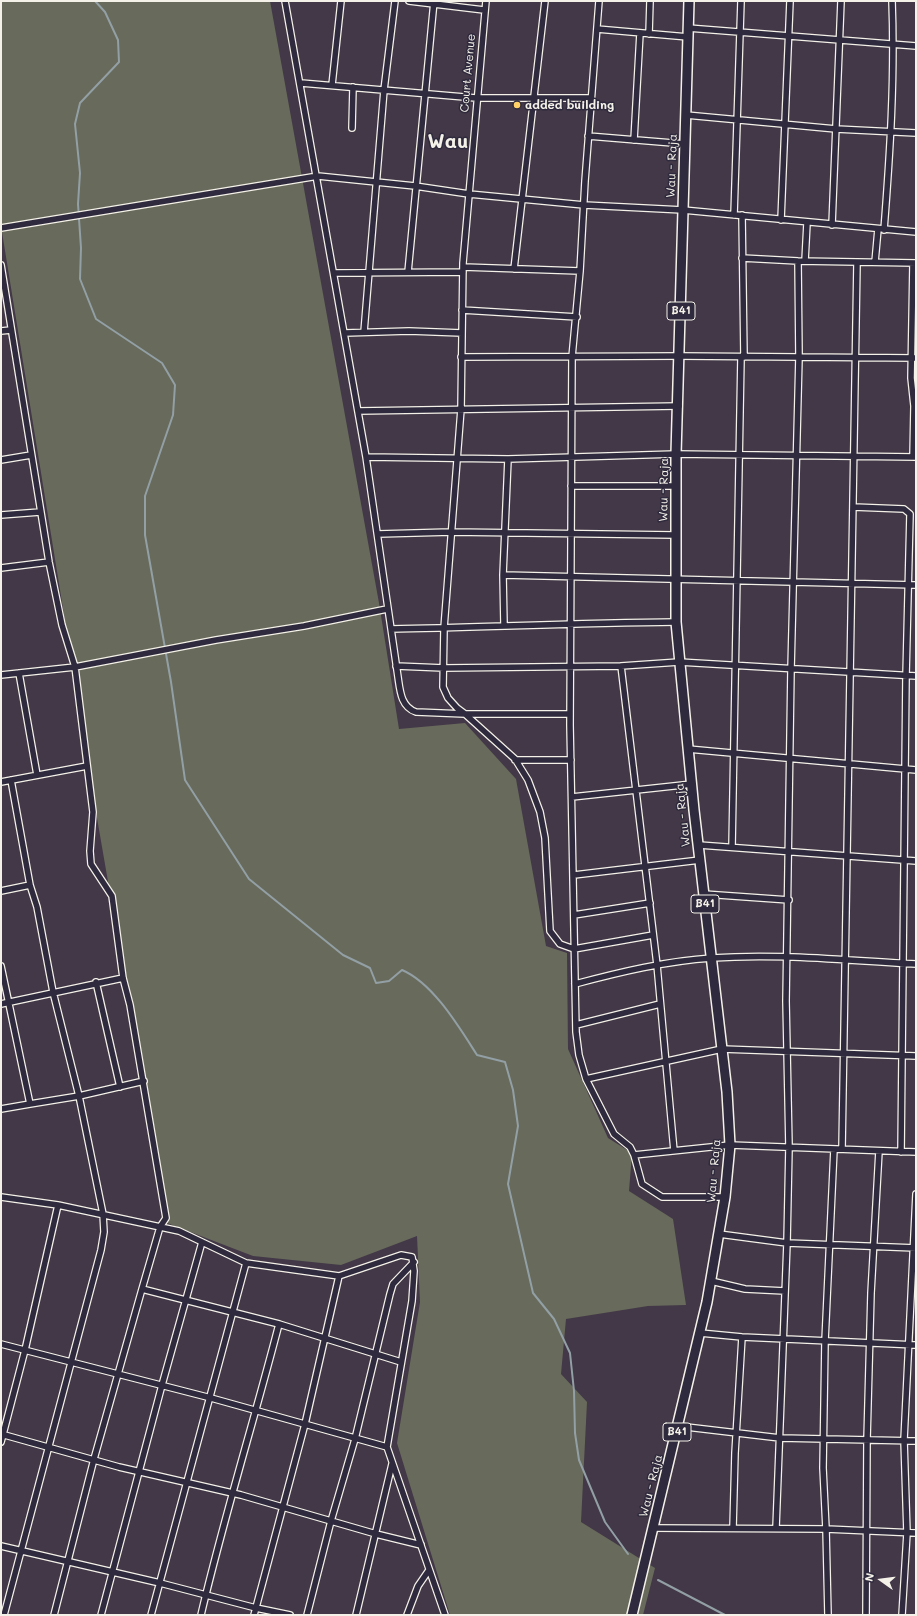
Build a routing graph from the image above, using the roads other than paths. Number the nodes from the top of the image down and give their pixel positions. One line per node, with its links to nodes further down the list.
1 (285, 1): 25 (street)
2 (341, 1): 26 (street)
3 (395, 1): 28 (street)
4 (409, 1): 14 (street)
5 (486, 1): 15 (street, Court Avenue)
6 (545, 1): 31 (street)
7 (599, 1): 16 (street)
8 (650, 1): 20 (street)
9 (689, 1): 19 (main road, Wau - Raja / B41)
10 (741, 1): 17 (street)
11 (790, 1): 21 (street)
12 (841, 1): 22 (street)
13 (892, 1): 23 (street)
14 (434, 3): 15 (street); 29 (street)
15 (484, 10): 30 (street, Court Avenue)
16 (597, 29): 18 (street); 32 (street)
17 (739, 31): 19 (street); 21 (street); 34 (street)
18 (640, 33): 20 (street); 41 (street)
19 (688, 33): 20 (street); 33 (main road, Wau - Raja / B41)
20 (649, 34)
21 (789, 35): 22 (street); 35 (street)
22 (839, 40): 23 (street); 37 (street)
23 (894, 45): 24 (street); 38 (street)
24 (916, 46)
25 (301, 83): 26 (street); 43 (street)
26 (332, 84): 27 (street)
27 (353, 87): 28 (street); 36 (street)
28 (384, 90): 29 (street); 44 (street)
29 (424, 94): 30 (street); 45 (street)
30 (476, 98): 31 (street); 46 (street, Court Avenue)
31 (535, 98): 32 (street); 47 (street)
32 (591, 98): 40 (street)
33 (686, 115): 34 (street); 42 (main road, Wau - Raja / B41)
34 (736, 119): 35 (street); 50 (street)
35 (785, 125): 37 (street); 52 (street)
36 (352, 128)
37 (836, 129): 38 (street); 54 (street)
38 (892, 132): 39 (street); 56 (street)
39 (916, 133)
40 (588, 136): 41 (street); 48 (street)
41 (634, 140): 42 (street)
42 (685, 144): 49 (main road, Wau - Raja / B41)
43 (318, 176): 44 (street); 55 (street); 70 (street)
44 (377, 182): 45 (street); 69 (street)
45 (415, 186): 46 (street); 68 (street)
46 (469, 194): 47 (street); 65 (street, Court Avenue)
47 (521, 199): 48 (street); 66 (street)
48 (584, 205): 49 (street); 67 (street)
49 (683, 210): 50 (street); 79 (main road, Wau - Raja / B41)
50 (734, 215): 51 (street)
51 (742, 215): 52 (street); 58 (street)
52 (781, 220): 53 (street)
53 (807, 223): 54 (street); 60 (street)
54 (832, 224): 56 (street)
55 (1, 228)
56 (881, 230): 57 (street); 61 (street)
57 (916, 232)
58 (742, 258): 59 (street); 82 (street)
59 (798, 262): 60 (street); 83 (street)
60 (805, 262): 62 (street)
61 (876, 262): 62 (street); 63 (street)
62 (857, 263): 84 (street)
63 (915, 263): 85 (street)
64 (1, 265): 71 (street)
65 (463, 269): 66 (street); 68 (street); 72 (street, Court Avenue)
66 (514, 269): 67 (street)
67 (580, 271): 73 (street)
68 (408, 272): 69 (street)
69 (368, 273): 70 (street); 77 (street)
70 (334, 274): 76 (street)
71 (3, 296): 74 (street)
72 (462, 310): 73 (street); 78 (street, Court Avenue)
73 (577, 317): 81 (street)
74 (11, 330): 75 (street); 92 (street)
75 (1, 331)
76 (345, 332): 77 (street); 89 (street)
77 (364, 332): 78 (street)
78 (462, 333): 80 (street, Court Avenue)
79 (680, 356): 81 (street); 82 (street); 86 (main road, Wau - Raja / B41)
80 (462, 357): 81 (street); 88 (street, Court Avenue)
81 (572, 357): 87 (street)
82 (742, 357): 83 (street); 91 (street)
83 (799, 357): 84 (street); 93 (street)
84 (857, 358): 85 (street); 94 (street)
85 (914, 358): 97 (street)
86 (679, 406): 87 (street); 90 (main road, Wau - Raja / B41)
87 (572, 408): 88 (street); 96 (street)
88 (460, 409): 89 (street); 100 (street, Court Avenue)
89 (358, 411): 95 (street)
90 (676, 454): 91 (street); 96 (street); 102 (main road, Wau - Raja / B41)
91 (738, 454): 93 (street); 116 (street)
92 (31, 455): 99 (street); 104 (street)
93 (797, 456): 94 (street); 117 (street)
94 (854, 456): 97 (street); 103 (street)
95 (366, 457): 100 (street); 108 (street)
96 (572, 457): 98 (street); 101 (street)
97 (915, 457)
98 (508, 459): 100 (street); 107 (street)
99 (1, 460)
100 (457, 460): 106 (street, Court Avenue)
101 (571, 486): 102 (street); 109 (street)
102 (676, 486): 110 (main road, Wau - Raja / B41)
103 (853, 508): 118 (street); 119 (street)
104 (40, 512): 105 (street); 111 (street)
105 (1, 515)
106 (451, 532): 107 (street); 108 (street); 125 (street, Court Avenue)
107 (505, 533): 109 (street); 113 (street)
108 (378, 534): 121 (street)
109 (571, 534): 110 (street); 114 (street)
110 (675, 535): 115 (main road, Wau - Raja / B41)
111 (49, 562): 112 (street); 132 (street)
112 (1, 568)
113 (503, 575): 114 (street); 123 (street)
114 (571, 577): 115 (street); 124 (street)
115 (676, 580): 116 (street); 122 (main road, Wau - Raja / B41)
116 (737, 582): 117 (street); 131 (street)
117 (793, 583): 118 (street); 134 (street)
118 (851, 584): 119 (street); 136 (street)
119 (908, 585): 120 (street); 138 (street)
120 (916, 585)
121 (387, 609): 126 (street); 132 (street)
122 (676, 622): 124 (street); 127 (main road, Wau - Raja / B41)
123 (504, 625): 124 (street); 125 (street)
124 (571, 625): 129 (street)
125 (444, 628): 126 (street); 133 (street, Court Avenue)
126 (391, 629): 128 (street)
127 (679, 662): 130 (street); 131 (street); 142 (main road, Wau - Raja / B41)
128 (396, 666): 133 (street); 140 (street)
129 (571, 666): 130 (street); 133 (street); 141 (street)
130 (621, 666): 155 (street)
131 (735, 666): 134 (street); 143 (street)
132 (75, 667): 135 (street); 148 (street)
133 (444, 668): 140 (street, Court Avenue)
134 (791, 669): 136 (street); 144 (street)
135 (19, 673): 137 (street); 151 (street)
136 (849, 673): 138 (street); 147 (street)
137 (1, 675)
138 (906, 676): 139 (street); 149 (street)
139 (916, 676)
140 (465, 714): 141 (street); 145 (street, Court Avenue)
141 (570, 714): 146 (street)
142 (688, 749): 143 (street); 154 (main road, Wau - Raja / B41)
143 (734, 754): 144 (street); 158 (street)
144 (790, 759): 147 (street); 159 (street)
145 (515, 760): 146 (street); 173 (street, Court Avenue)
146 (571, 760): 156 (street)
147 (848, 764): 149 (street); 160 (street)
148 (87, 766): 151 (street); 181 (street)
149 (905, 769): 150 (street); 162 (street)
150 (916, 770)
151 (38, 776): 152 (street)
152 (11, 780): 153 (street); 166 (street)
153 (1, 782)
154 (692, 784): 155 (street); 157 (main road, Wau - Raja / B41)
155 (635, 790): 156 (street); 164 (street)
156 (572, 796): 165 (street)
157 (698, 845): 158 (street); 161 (main road, Wau - Raja / B41)
158 (732, 847): 159 (street)
159 (789, 851): 160 (street); 169 (street)
160 (846, 856): 162 (street); 176 (street)
161 (700, 860): 164 (street); 168 (main road, Wau - Raja / B41)
162 (905, 860): 163 (street); 177 (street)
163 (916, 861)
164 (646, 866): 165 (street); 170 (street)
165 (574, 875): 171 (street)
166 (30, 885): 167 (street); 184 (street)
167 (1, 891)
168 (704, 894): 169 (street); 175 (main road, Wau - Raja / B41)
169 (789, 900): 174 (street)
170 (650, 903): 171 (street); 172 (street)
171 (574, 914): 173 (street)
172 (653, 935): 173 (street); 179 (street)
173 (574, 949): 183 (street)
174 (788, 957): 175 (street); 176 (street); 190 (street)
175 (712, 958): 179 (street); 189 (main road, Wau - Raja / B41)
176 (844, 960): 177 (street); 191 (street)
177 (903, 963): 178 (street); 192 (street)
178 (916, 964)
179 (657, 965): 183 (street); 187 (street)
180 (1, 966): 185 (street)
181 (123, 978): 182 (street); 196 (street)
182 (96, 982): 184 (street); 197 (street)
183 (575, 984): 188 (street)
184 (53, 992): 185 (street); 198 (street)
185 (9, 1002): 186 (street); 199 (street)
186 (1, 1004)
187 (660, 1004): 188 (street); 194 (street)
188 (576, 1025): 195 (street)
189 (722, 1049): 190 (street); 194 (street); 201 (main road, Wau - Raja / B41)
190 (786, 1050): 191 (street); 202 (street)
191 (843, 1052): 192 (street); 204 (street)
192 (902, 1055): 193 (street); 207 (street)
193 (916, 1056)
194 (666, 1060): 195 (street); 205 (street)
195 (586, 1079): 209 (street)
196 (144, 1081): 197 (street); 215 (street)
197 (120, 1087): 198 (street)
198 (79, 1096): 199 (street); 214 (street)
199 (30, 1104): 200 (street)
200 (1, 1109)
201 (730, 1145): 202 (street); 205 (street); 212 (main road, Wau - Raja / B41)
202 (789, 1147): 203 (street); 218 (street)
203 (834, 1149): 204 (street); 219 (street)
204 (842, 1149): 206 (street)
205 (674, 1151): 209 (street)
206 (880, 1151): 207 (street); 220 (street)
207 (900, 1152): 208 (street)
208 (916, 1152)
209 (634, 1155): 212 (street)
210 (916, 1194): 221 (street)
211 (1, 1197): 213 (street)
212 (725, 1197): 216 (main road, Wau - Raja / B41)
213 (58, 1205): 214 (street); 240 (street)
214 (103, 1214): 215 (street); 242 (street)
215 (160, 1227): 217 (street); 226 (street)
216 (719, 1234): 218 (street); 225 (main road, Wau - Raja / B41)
217 (202, 1242): 223 (street); 228 (street)
218 (787, 1243): 219 (street); 227 (street)
219 (830, 1244): 220 (street); 235 (street)
220 (874, 1246): 221 (street); 236 (street)
221 (915, 1248): 238 (street)
222 (414, 1262): 224 (street); 241 (street); 243 (street)
223 (246, 1263): 224 (street); 229 (street)
224 (339, 1276): 233 (street)
225 (711, 1281): 227 (street); 231 (main road, Wau - Raja / B41)
226 (142, 1289): 228 (street); 244 (street)
227 (785, 1291): 234 (street)
228 (186, 1300): 229 (street); 245 (street)
229 (232, 1312): 230 (street); 246 (street)
230 (279, 1324): 233 (street); 247 (street)
231 (700, 1333): 232 (street); 249 (main road, Wau - Raja / B41)
232 (742, 1337): 234 (street); 250 (street)
233 (326, 1338): 241 (street); 248 (street)
234 (783, 1338): 235 (street); 252 (street)
235 (825, 1341): 236 (street); 253 (street)
236 (870, 1343): 238 (street); 255 (street)
237 (1, 1344): 240 (street)
238 (909, 1345): 239 (street); 256 (street)
239 (916, 1345)
240 (25, 1350): 242 (street); 251 (street)
241 (377, 1353): 243 (street); 254 (street)
242 (70, 1361): 244 (street); 259 (street)
243 (401, 1362): 260 (street)
244 (117, 1375): 245 (street); 261 (street)
245 (162, 1385): 246 (street); 263 (street)
246 (211, 1398): 247 (street); 264 (street)
247 (256, 1410): 248 (street); 265 (street)
248 (305, 1424): 254 (street); 266 (street)
249 (678, 1426): 250 (street); 268 (main road, Wau - Raja / B41)
250 (736, 1433): 252 (street); 269 (street)
251 (2, 1434): 258 (street); 259 (street)
252 (780, 1438): 253 (street); 270 (street)
253 (824, 1438): 255 (street); 271 (street)
254 (355, 1439): 260 (street); 267 (street)
255 (866, 1440): 256 (street); 272 (street)
256 (904, 1440): 257 (street); 273 (street)
257 (916, 1441)
258 (1, 1442)
259 (48, 1446): 261 (street); 278 (street)
260 (387, 1447): 262 (street)
261 (94, 1459): 263 (street); 279 (street)
262 (392, 1462): 275 (street); 276 (street)
263 (140, 1471): 264 (street); 281 (street)
264 (187, 1484): 265 (street); 282 (street)
265 (232, 1493): 266 (street); 283 (street)
266 (282, 1508): 267 (street); 284 (street)
267 (331, 1521): 275 (street); 292 (street)
268 (653, 1528): 269 (street); 296 (main road, Wau - Raja / B41)
269 (733, 1528): 270 (street)
270 (776, 1528): 271 (street)
271 (826, 1529): 272 (street); 297 (street)
272 (867, 1531): 273 (street); 298 (street)
273 (907, 1533): 274 (street); 299 (street)
274 (916, 1533)
275 (376, 1534): 276 (street); 293 (street)
276 (420, 1545): 280 (street)
277 (1, 1546): 278 (street)
278 (22, 1551): 279 (street); 285 (street)
279 (68, 1562): 281 (street); 286 (street)
280 (429, 1570): 294 (street); 295 (street)
281 (113, 1572): 282 (street); 287 (street)
282 (160, 1583): 283 (street); 288 (street)
283 (206, 1595): 284 (street); 289 (street)
284 (256, 1608): 290 (street); 291 (street)
285 (4, 1615)
286 (54, 1615)
287 (101, 1615)
288 (151, 1615)
289 (201, 1615)
290 (254, 1615)
291 (290, 1615)
292 (307, 1615)
293 (356, 1615)
294 (407, 1615)
295 (445, 1615)
296 (632, 1615)
297 (828, 1615)
298 (866, 1615)
299 (902, 1615)

